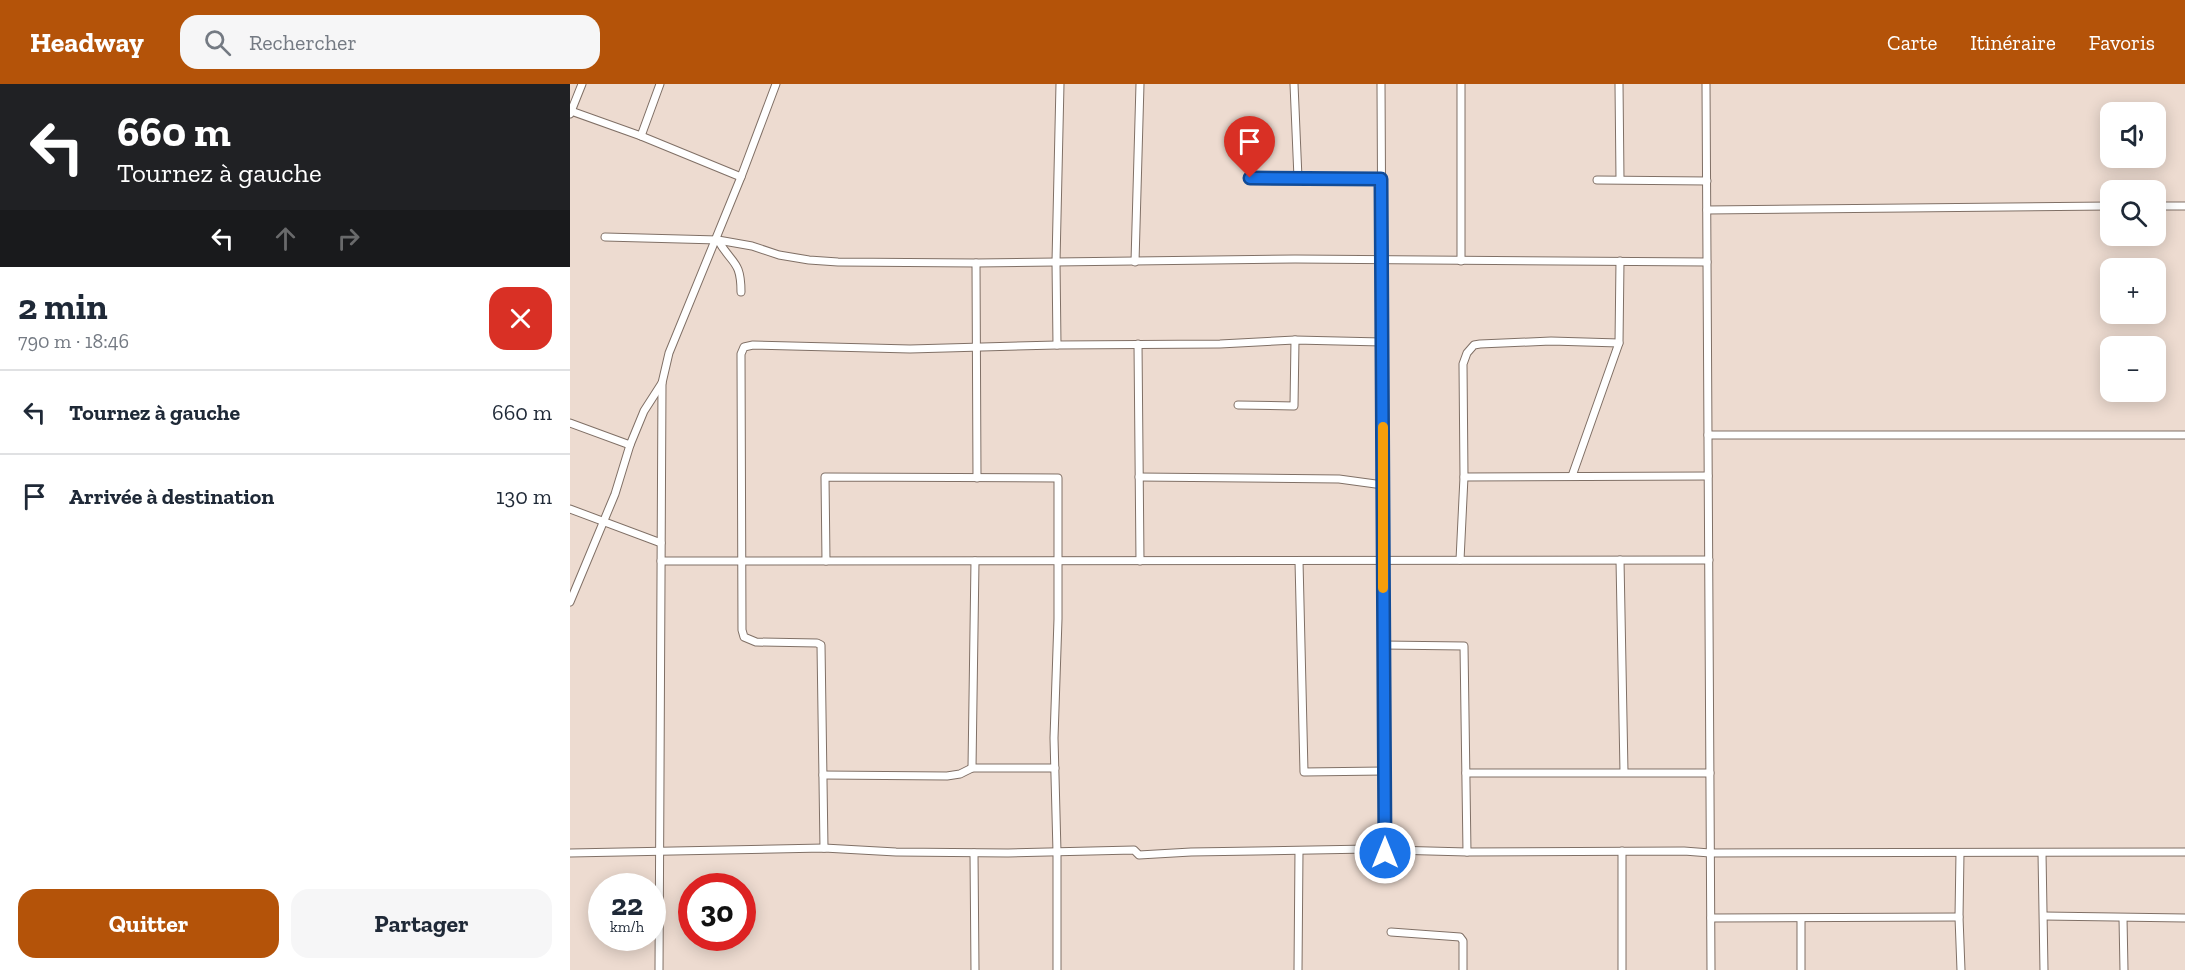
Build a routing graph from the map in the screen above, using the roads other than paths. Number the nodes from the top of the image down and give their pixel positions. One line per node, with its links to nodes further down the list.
1 (582, 84): 11 (street)
2 (660, 84): 12 (street)
3 (776, 84): 13 (street)
4 (1059, 84): 30 (street)
5 (1140, 84): 31 (street)
6 (1294, 84): 15 (street)
7 (1380, 84): 16 (street)
8 (1461, 84): 27 (street)
9 (1618, 84): 17 (street)
10 (1706, 84): 19 (street)
11 (571, 113): 12 (street)
12 (641, 136): 13 (street)
13 (741, 177): 25 (street)
14 (1250, 178): 15 (street)
15 (1298, 178): 16 (street)
16 (1381, 179): 26 (street)
17 (1620, 179): 18 (street); 19 (street)
18 (1597, 180)
19 (1707, 181): 23 (street)
20 (2100, 206): 23 (street)
21 (2166, 206): 22 (street)
22 (2185, 206)
23 (1707, 210): 29 (street)
24 (605, 237): 25 (street)
25 (716, 240): 32 (street); 33 (street); 40 (street)
26 (1382, 261): 27 (street); 31 (street); 35 (street)
27 (1461, 261): 28 (street)
28 (1620, 261): 29 (street); 36 (street)
29 (1707, 261): 43 (street)
30 (1056, 262): 31 (street); 32 (street); 38 (street)
31 (1135, 262)
32 (976, 263): 39 (street)
33 (741, 292)
34 (1295, 340): 35 (street); 37 (street); 41 (street)
35 (1382, 342): 51 (street)
36 (1619, 343): 46 (street); 49 (street)
37 (1138, 344): 38 (street); 48 (street)
38 (1057, 345): 39 (street)
39 (977, 348): 50 (street); 58 (street)
40 (662, 382): 45 (street); 54 (street)
41 (1238, 405)
42 (570, 423): 45 (street)
43 (1708, 435): 44 (street); 47 (street)
44 (2185, 435)
45 (630, 445): 53 (street)
46 (1572, 476): 47 (street); 49 (street)
47 (1708, 476): 56 (street)
48 (1139, 477): 51 (street); 62 (street)
49 (1464, 477): 65 (street)
50 (977, 478): 59 (street); 61 (street)
51 (1383, 485): 64 (street)
52 (570, 509): 53 (street)
53 (604, 521): 54 (street); 66 (street)
54 (661, 543): 57 (street)
55 (1620, 560): 56 (street); 65 (street); 71 (street)
56 (1709, 560): 73 (street)
57 (661, 561): 58 (street); 81 (street)
58 (743, 561): 59 (street); 74 (street)
59 (826, 561): 60 (street)
60 (975, 561): 61 (street); 68 (street)
61 (1056, 561): 62 (street); 69 (street)
62 (1140, 561): 63 (street)
63 (1299, 561): 64 (street); 70 (street)
64 (1383, 561): 65 (street); 67 (street)
65 (1460, 561)
66 (570, 602)
67 (1383, 645): 70 (street); 72 (street)
68 (972, 768): 69 (street); 74 (street)
69 (1055, 768): 78 (street)
70 (1384, 771): 83 (street)
71 (1624, 772): 72 (street); 73 (street)
72 (1466, 773): 79 (street)
73 (1710, 773): 84 (street)
74 (823, 775): 75 (street)
75 (824, 848): 81 (street); 82 (street)
76 (1299, 851): 78 (street); 83 (street); 98 (street)
77 (1622, 851): 79 (street); 84 (street); 100 (street)
78 (1057, 852): 82 (street); 97 (street)
79 (1467, 852): 83 (street)
80 (2185, 852): 86 (street)
81 (659, 853): 87 (street); 95 (street)
82 (974, 853): 96 (street)
83 (1385, 853)
84 (1710, 853): 85 (street); 90 (street)
85 (1960, 853): 86 (street); 89 (street)
86 (2042, 853): 88 (street)
87 (570, 854)
88 (2043, 916): 91 (street); 104 (street)
89 (1959, 917): 93 (street); 103 (street)
90 (1711, 918): 93 (street); 101 (street)
91 (2123, 918): 92 (street); 105 (street)
92 (2185, 918)
93 (1801, 919): 102 (street)
94 (1391, 932): 99 (street)
95 (659, 970)
96 (975, 970)
97 (1057, 970)
98 (1298, 970)
99 (1463, 970)
100 (1622, 970)
101 (1711, 970)
102 (1801, 970)
103 (1960, 970)
104 (2044, 970)
105 (2124, 970)

